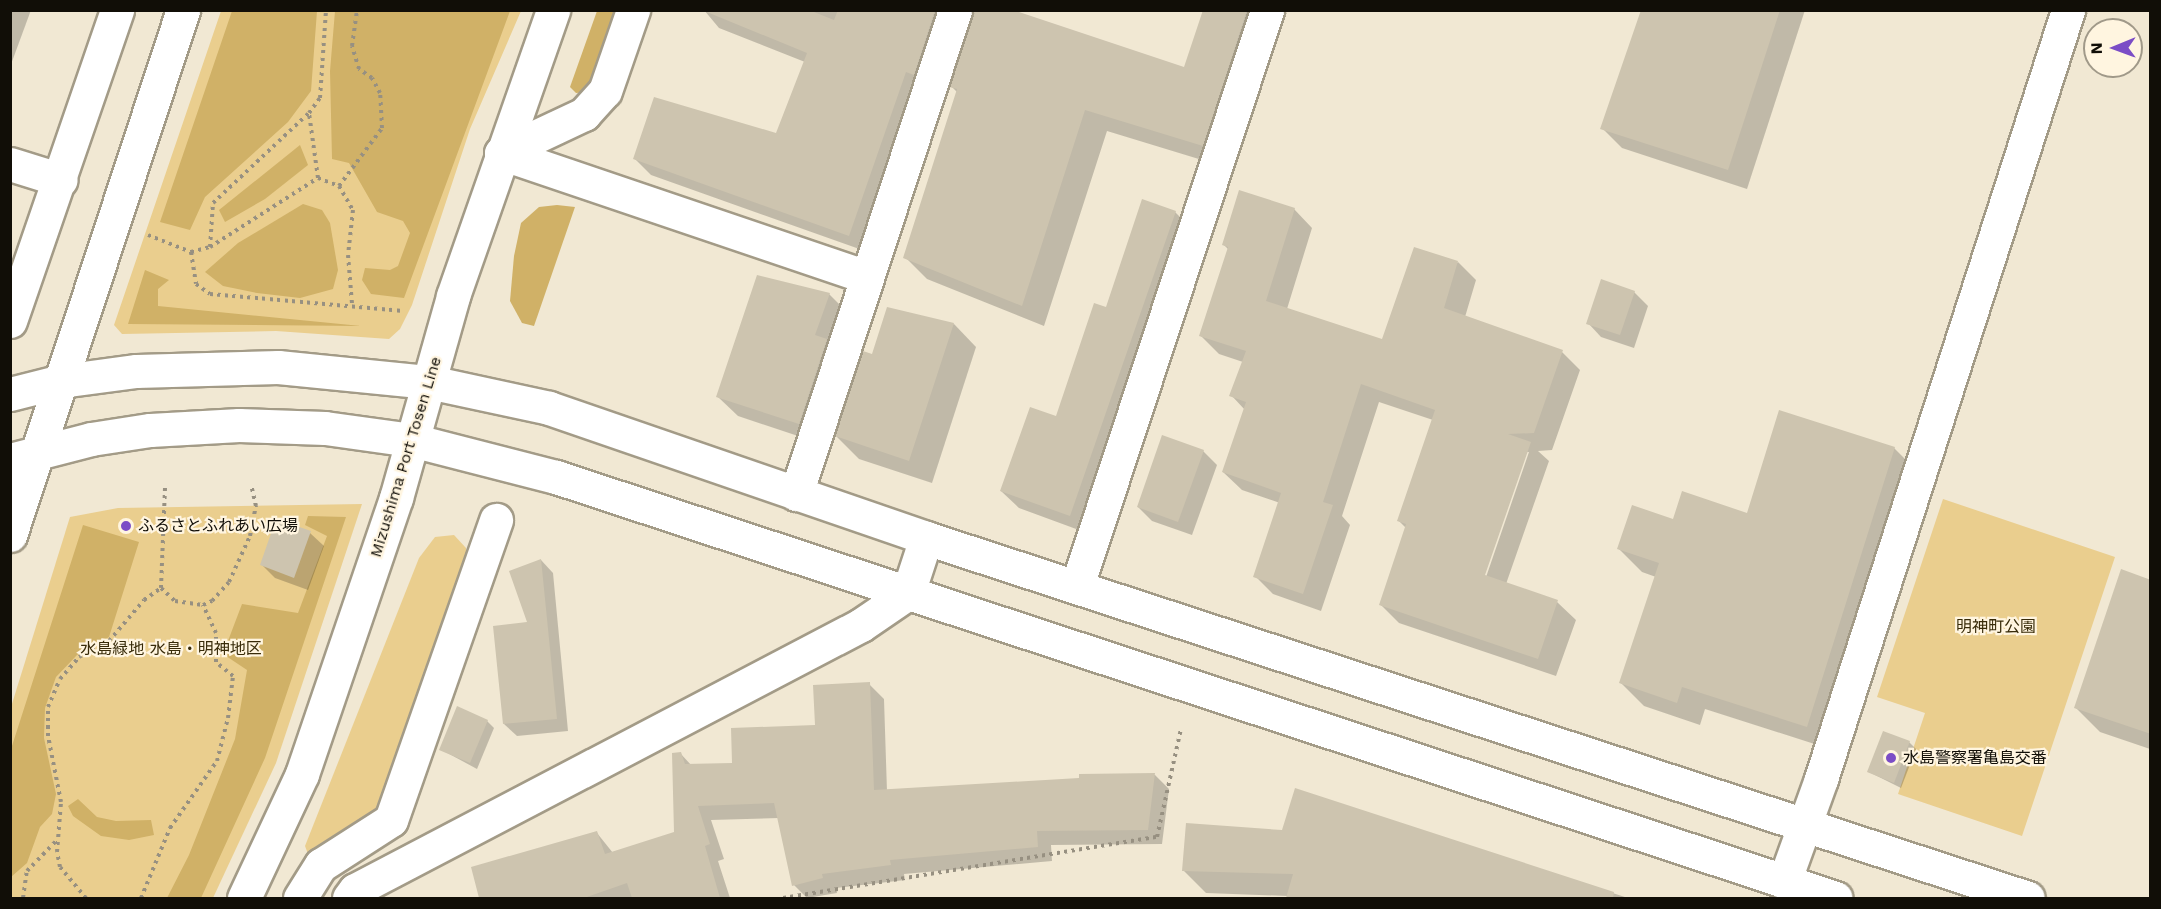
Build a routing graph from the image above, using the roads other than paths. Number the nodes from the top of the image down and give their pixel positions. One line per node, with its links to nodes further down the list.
1 (117, 10): 10 (street)
2 (183, 10): 13 (street)
3 (553, 10): 8 (street, Mizushima Port Tosen Line)
4 (633, 10): 8 (street)
5 (955, 10): 11 (street)
6 (1267, 10): 22 (street)
7 (2068, 10): 24 (street)
8 (501, 153): 11 (street); 14 (street, Mizushima Port Tosen Line)
9 (10, 164): 10 (street)
10 (61, 180): 12 (street)
11 (867, 277): 18 (street)
12 (10, 321)
13 (61, 381): 14 (street); 15 (street); 17 (street)
14 (429, 382): 16 (street, Mizushima Port Tosen Line); 18 (street)
15 (10, 394)
16 (412, 440): 17 (street); 23 (street); 26 (street, Mizushima Port Tosen Line)
17 (24, 456): 20 (street)
18 (796, 494): 21 (street)
19 (495, 520): 27 (street)
20 (10, 535)
21 (926, 538): 22 (street); 23 (street)
22 (1077, 586): 24 (street)
23 (908, 593): 25 (street); 28 (street)
24 (1805, 824): 25 (street); 30 (street)
25 (1784, 882): 29 (street)
26 (244, 898)
27 (300, 898)
28 (350, 898)
29 (1836, 898)
30 (2028, 898)

